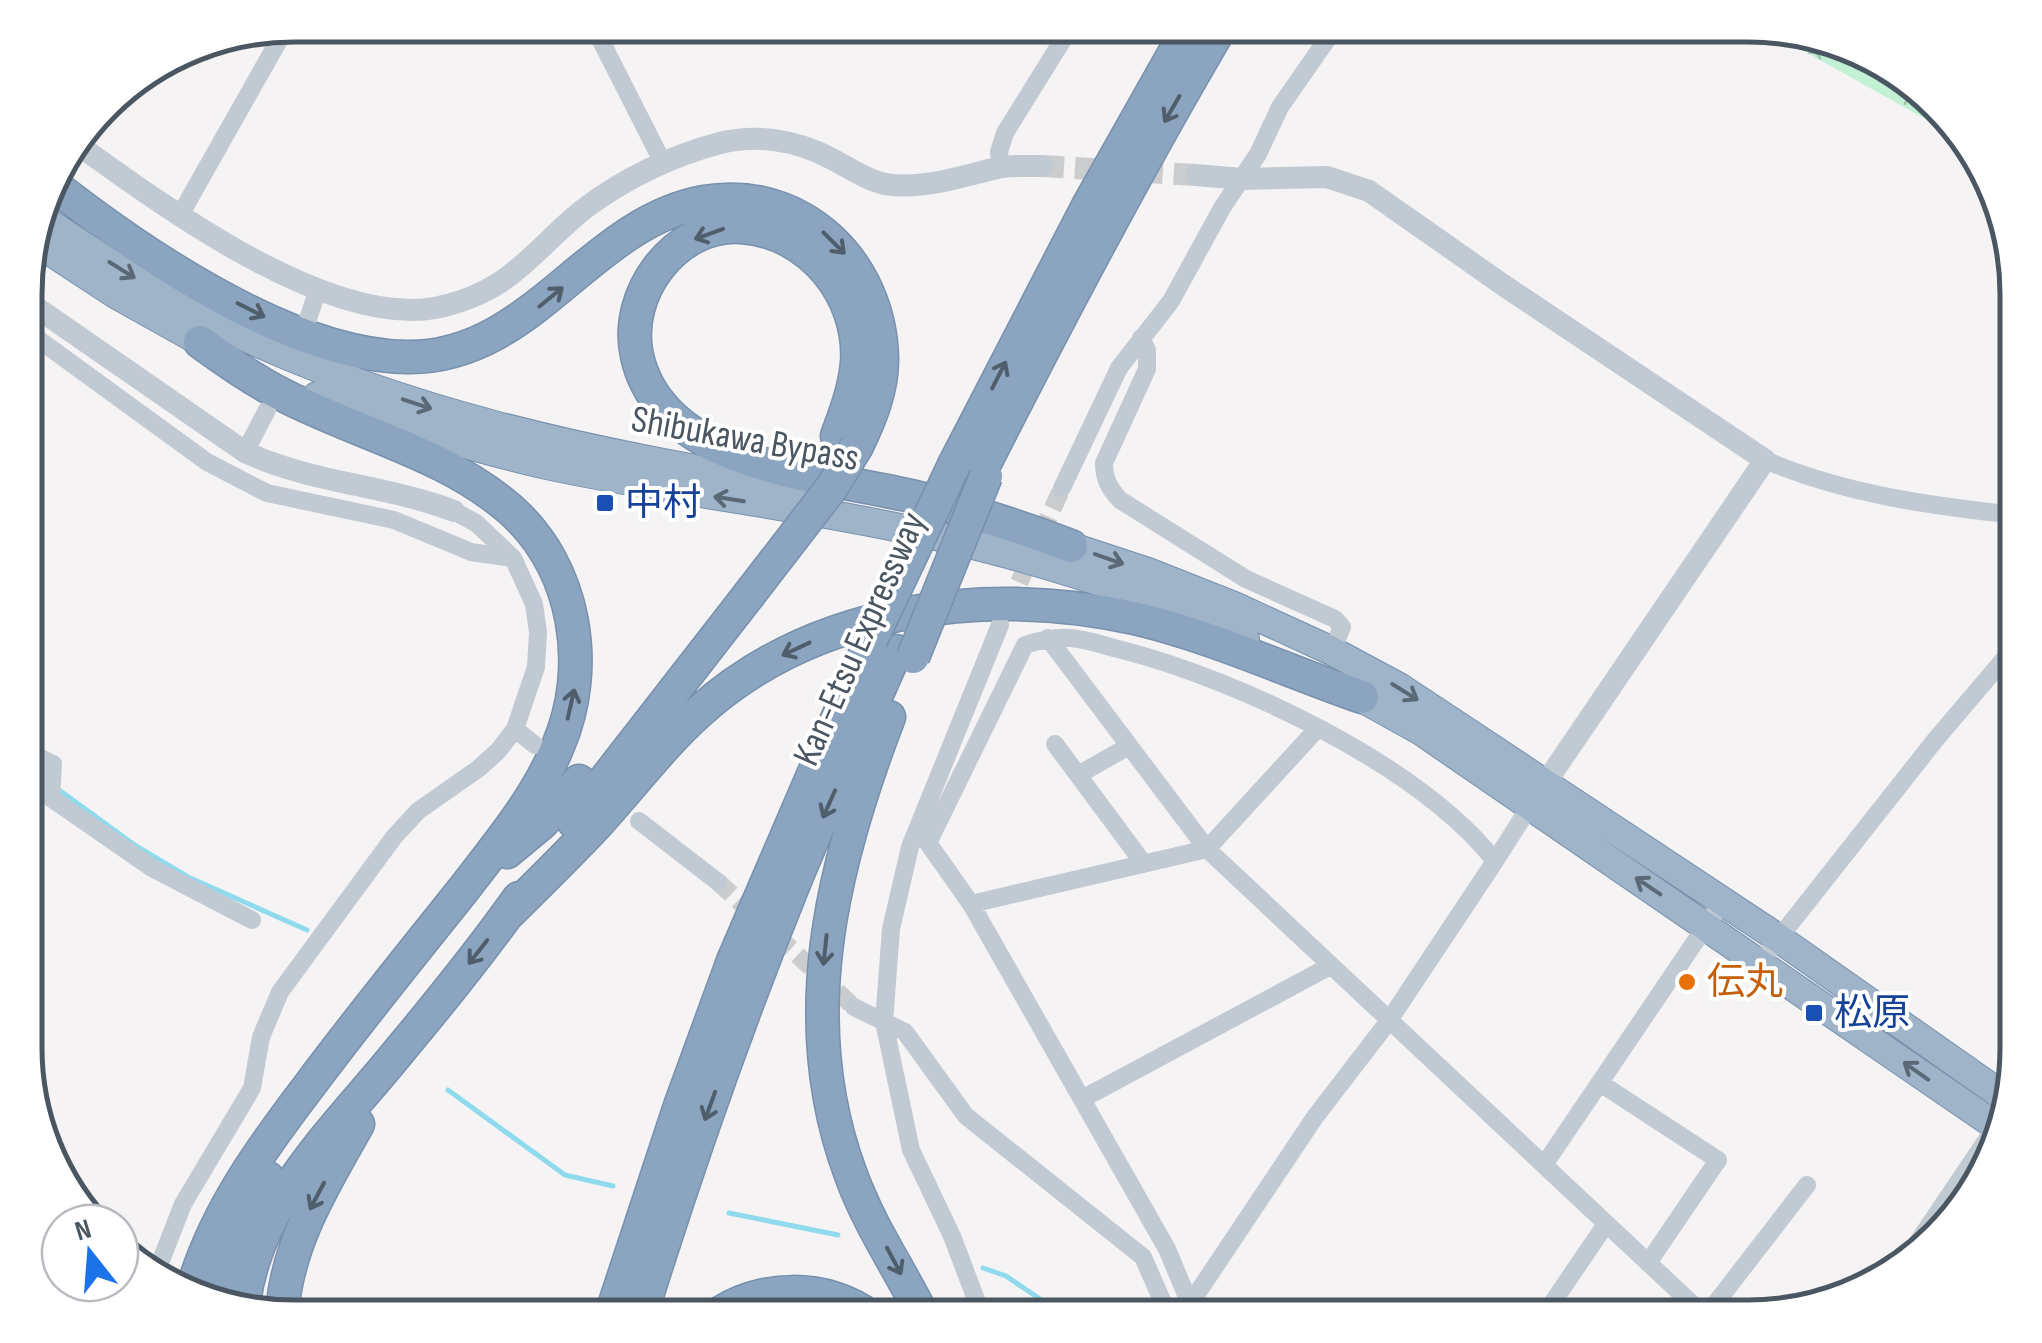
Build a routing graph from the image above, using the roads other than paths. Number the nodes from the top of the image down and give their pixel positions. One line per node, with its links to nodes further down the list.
1 (1061, 42): 7 (street)
2 (1180, 42): 28 (highway, Kan-Etsu Expressway, one-way to 2)
3 (1212, 42): 28 (highway, Kan-Etsu Expressway, one-way to 28)
4 (1325, 42): 13 (street)
5 (277, 43): 15 (street)
6 (602, 43): 9 (street)
7 (1059, 45): 11 (street)
8 (87, 151): 15 (street)
9 (663, 163): 11 (street); 18 (street)
10 (1042, 166): 11 (street)
11 (1000, 167)
12 (1196, 175): 13 (street)
13 (1243, 180): 21 (street); 27 (street)
14 (65, 192): 25 (highway, one-way to 25)
15 (180, 217): 18 (street)
16 (52, 225): 32 (highway, Shibukawa Bypass, one-way to 32)
17 (47, 249): 23 (highway, Shibukawa Bypass)
18 (318, 290): 20 (street)
19 (42, 311): 26 (street)
20 (306, 322)
21 (1141, 338): 29 (street); 38 (street)
22 (42, 341): 33 (street)
23 (200, 342): 40 (highway, Shibukawa Bypass, one-way to 23); 54 (highway, one-way to 23)
24 (267, 410): 26 (street)
25 (847, 441): 32 (highway, one-way to 32); 34 (highway)
26 (245, 452): 30 (street)
27 (1765, 460): 31 (street); 48 (street)
28 (974, 471): 37 (highway, Kan-Etsu Expressway, bridge)
29 (1062, 488)
30 (454, 511): 33 (street)
31 (1999, 512)
32 (1071, 546): 38 (highway, Shibukawa Bypass, one-way to 38)
33 (513, 558): 42 (street)
34 (741, 589): 54 (highway); 58 (highway)
35 (1000, 625): 50 (street)
36 (1048, 638): 41 (street); 45 (street); 50 (street)
37 (893, 649): 62 (highway, Kan-Etsu Expressway); 87 (highway, Kan-Etsu Expressway, one-way to 87); 90 (highway, one-way to 90)
38 (1332, 651): 48 (highway, Shibukawa Bypass, one-way to 48)
39 (1999, 664): 61 (street)
40 (1362, 698): 48 (highway, Shibukawa Bypass); 58 (highway, one-way to 58)
41 (1318, 728): 51 (street); 52 (street)
42 (515, 729): 44 (street); 79 (street)
43 (1055, 744): 47 (street)
44 (535, 745)
45 (1129, 746): 47 (street); 51 (street)
46 (42, 759): 59 (street)
47 (1078, 774): 53 (street)
48 (1538, 794): 52 (street); 56 (highway); 60 (highway, one-way to 48)
49 (639, 821): 55 (street)
50 (919, 845): 57 (street); 67 (street)
51 (1207, 849): 53 (street); 64 (street)
52 (1495, 861): 68 (street)
53 (1144, 864): 57 (street)
54 (472, 878): 66 (highway)
55 (718, 882)
56 (1722, 902): 60 (street); 61 (highway)
57 (971, 904): 72 (street)
58 (507, 915): 69 (highway, one-way to 69)
59 (252, 920)
60 (1706, 926): 63 (highway); 70 (street)
61 (1778, 938): 63 (street); 71 (highway)
62 (733, 962): 85 (highway); 86 (highway, Kan-Etsu Expressway)
63 (1760, 962): 73 (highway, one-way to 63)
64 (1330, 966): 68 (street); 72 (street)
65 (854, 1007): 67 (street)
66 (359, 1018): 81 (highway); 82 (highway)
67 (884, 1022): 91 (street); 92 (street)
68 (1388, 1022): 75 (street); 94 (street)
69 (400, 1050): 83 (highway); 84 (highway, one-way to 84)
70 (1600, 1082): 75 (street); 80 (street)
71 (1996, 1091)
72 (1082, 1099): 93 (street)
73 (1989, 1121)
74 (1976, 1156): 77 (street)
75 (1544, 1165): 78 (street)
76 (1806, 1184): 97 (street)
77 (1931, 1221)
78 (1606, 1224): 80 (street); 95 (street)
79 (161, 1262)
80 (1648, 1264): 96 (street)
81 (195, 1280)
82 (223, 1290)
83 (246, 1295)
84 (284, 1299)
85 (601, 1300)
86 (616, 1300)
87 (646, 1300)
88 (747, 1300): 89 (highway)
89 (839, 1300)
90 (915, 1300)
91 (976, 1300)
92 (1162, 1300)
93 (1185, 1300)
94 (1196, 1300)
95 (1554, 1300)
96 (1677, 1300)
97 (1718, 1300)

